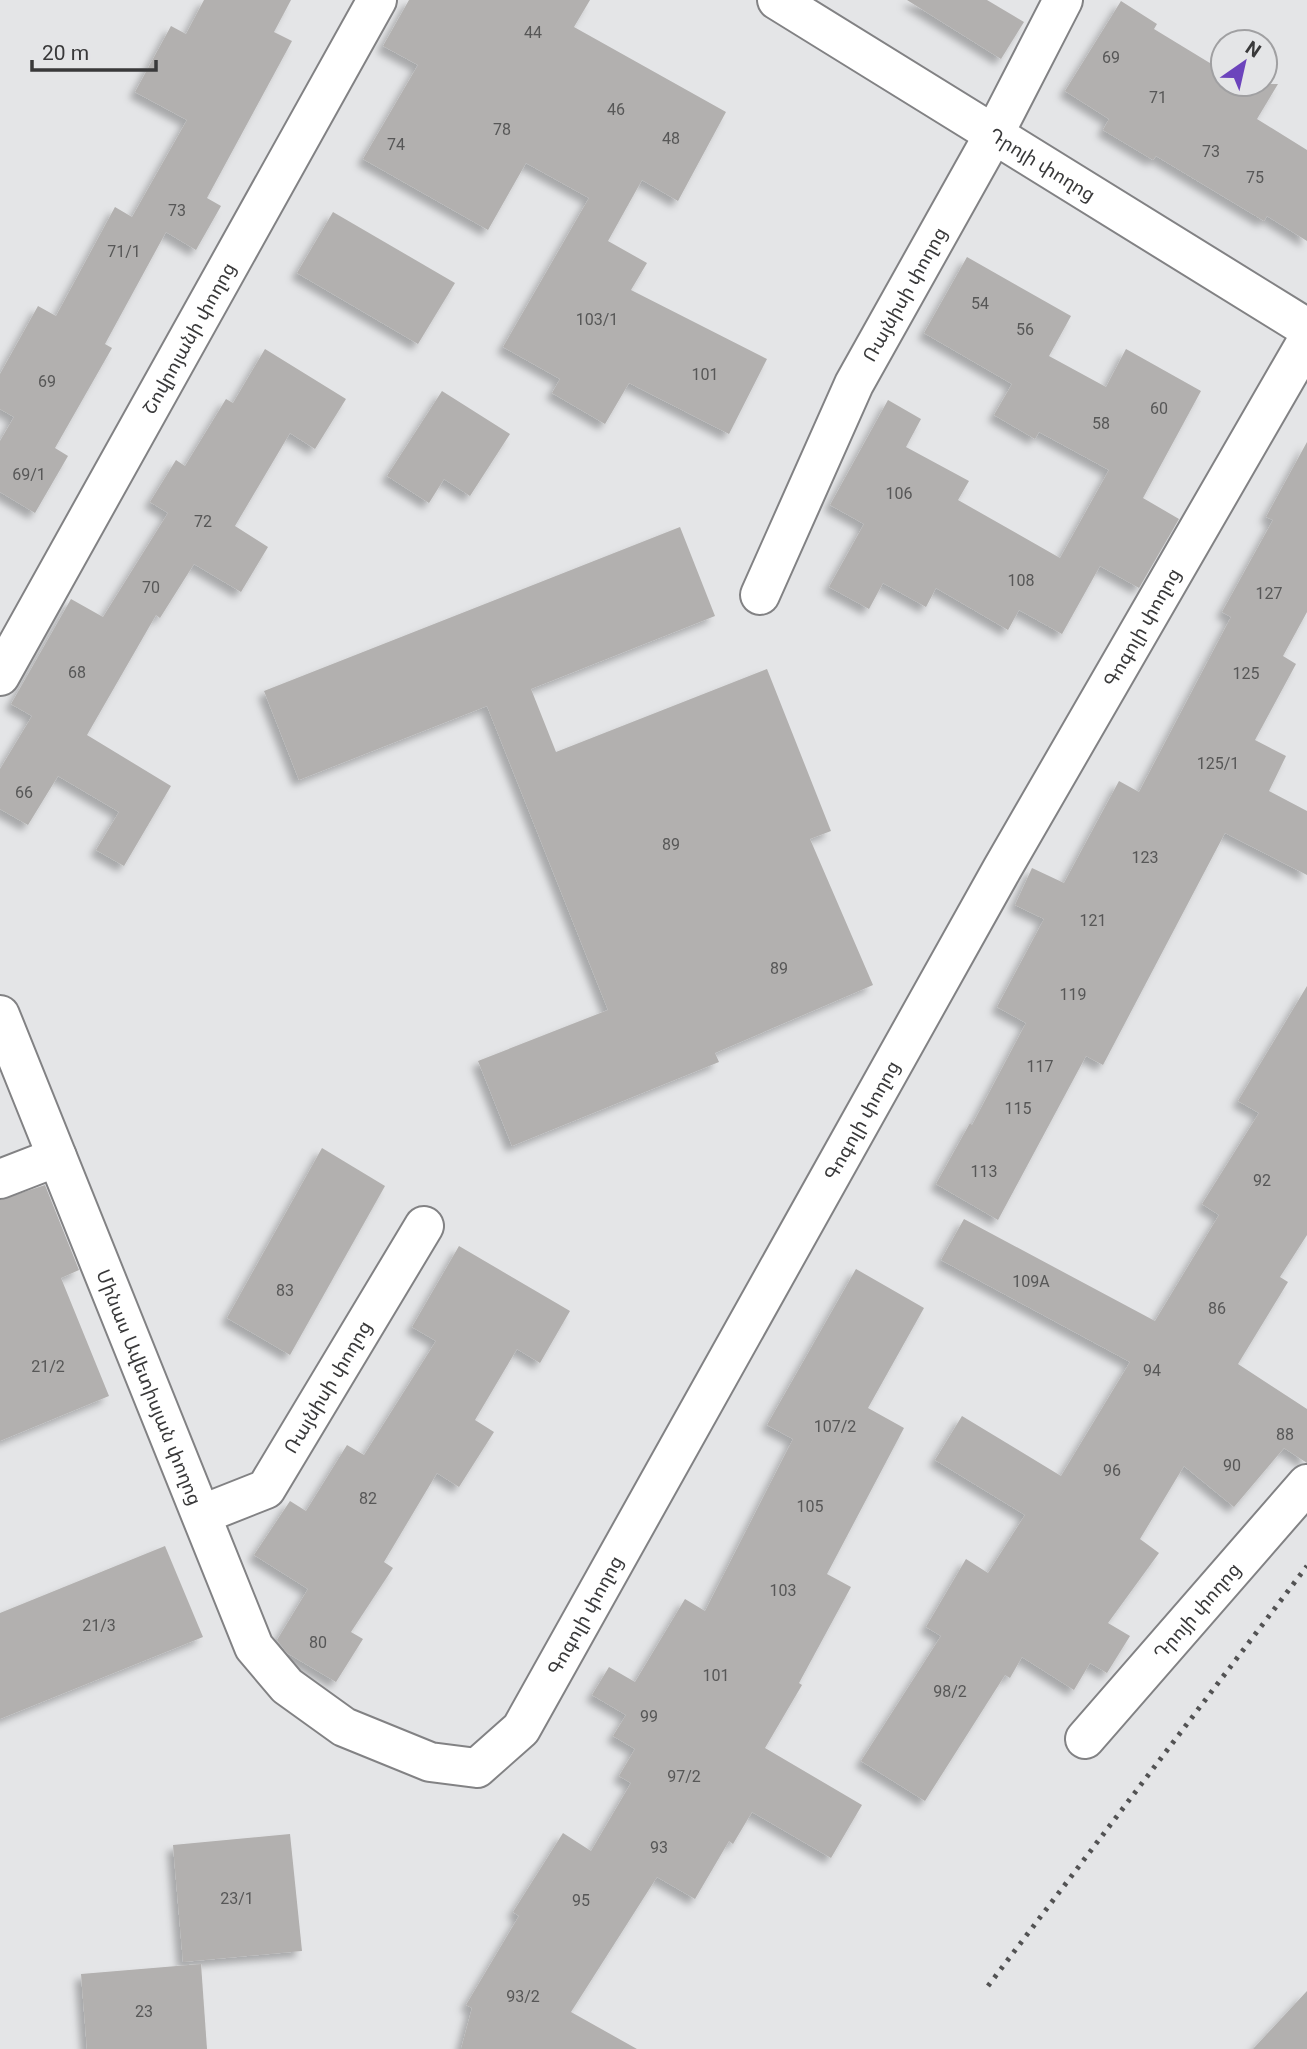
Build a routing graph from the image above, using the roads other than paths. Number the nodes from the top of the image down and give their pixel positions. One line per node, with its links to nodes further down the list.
1 (377, 0): 8 (street, Շովրոյանի փողոց)
2 (777, 0): 4 (street, Դրոյի փողոց)
3 (1063, 0): 4 (street, Ռայնիսի փողոց)
4 (994, 134): 5 (street, Դրոյի փողոց); 7 (street, Ռայնիսի փողոց)
5 (1307, 328)
6 (1307, 341): 15 (street, Գոգոլի փողոց)
7 (760, 595)
8 (0, 676)
9 (0, 1015): 10 (street, Մինաս Ավետիսյան փողոց)
10 (57, 1157): 11 (street); 14 (street, Մինաս Ավետիսյան փողոց)
11 (0, 1179)
12 (424, 1226): 14 (street, Ռայնիսի փողոց)
13 (1307, 1484): 16 (street, Դրոյի փողոց)
14 (203, 1514): 15 (street, Մինաս Ավետիսյան փողոց)
15 (344, 1727)
16 (1085, 1739)

